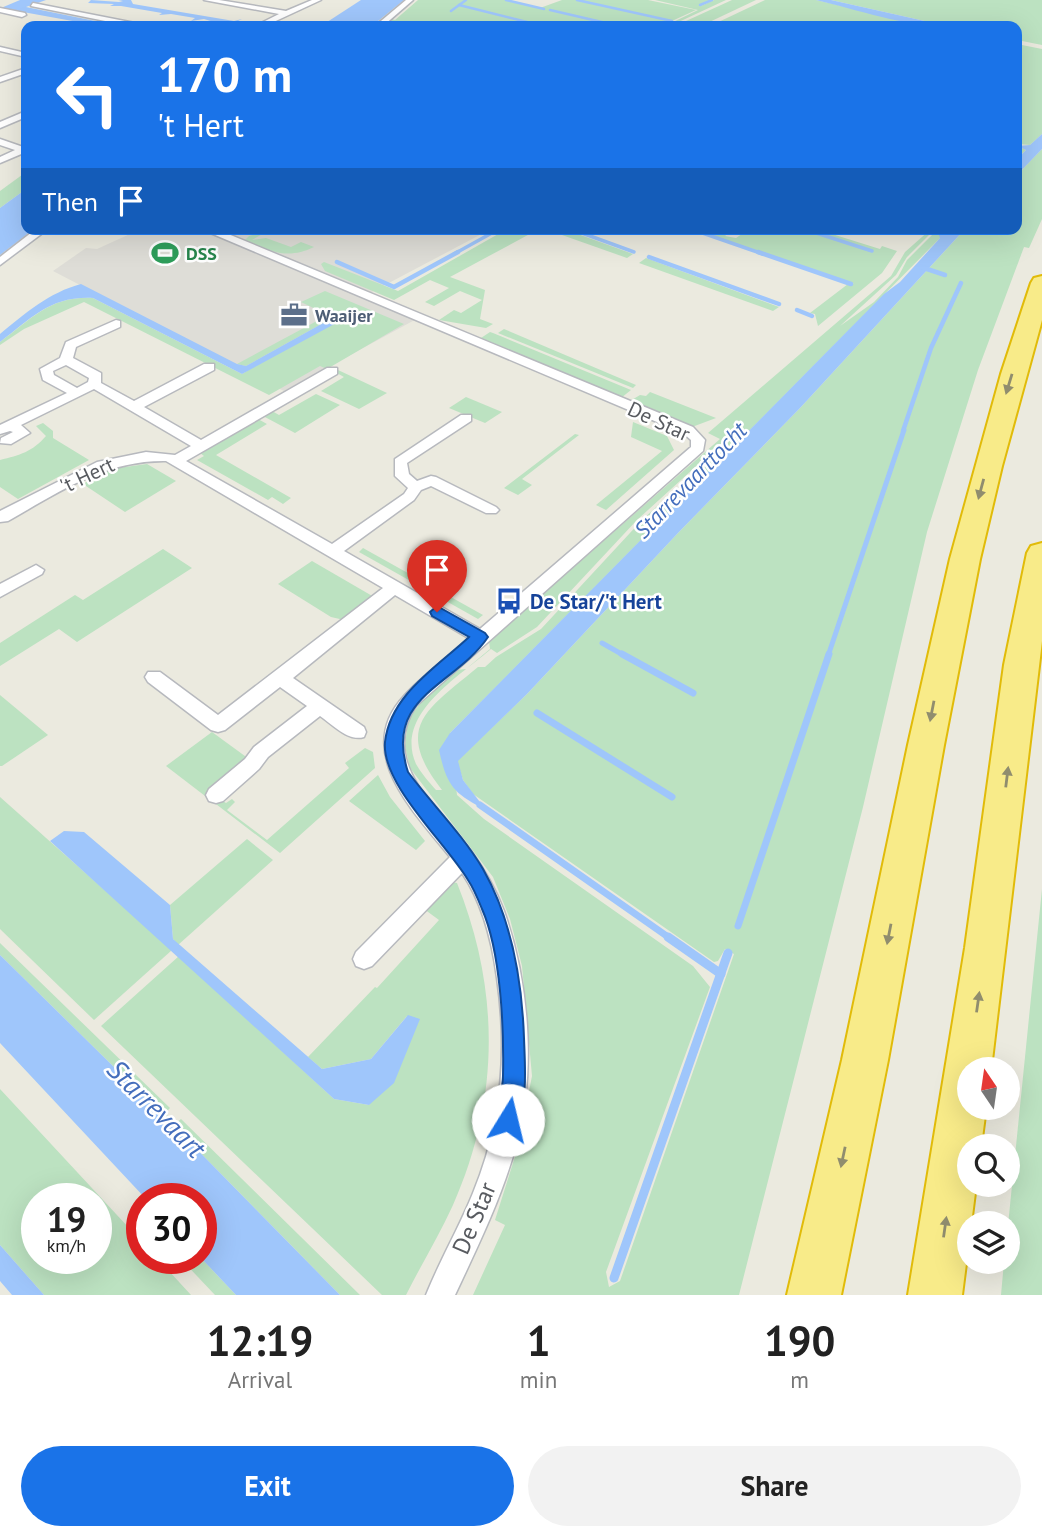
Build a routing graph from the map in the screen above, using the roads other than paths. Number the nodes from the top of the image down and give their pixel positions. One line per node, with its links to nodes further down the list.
1 (207, 0): 5 (street)
2 (238, 0): 5 (street)
3 (318, 0): 8 (street)
4 (410, 0): 12 (street)
5 (229, 4): 8 (street)
6 (33, 5): 10 (street)
7 (0, 10): 9 (street)
8 (289, 13): 11 (street)
9 (22, 15)
10 (115, 21)
11 (272, 21)
12 (385, 21)
13 (0, 49): 14 (street)
14 (21, 52)
15 (21, 72): 16 (street)
16 (0, 80)
17 (21, 116): 18 (street)
18 (2, 124): 19 (street)
19 (19, 128)
20 (0, 142): 21 (street)
21 (21, 149)
22 (21, 151): 23 (street)
23 (0, 160)
24 (36, 235): 26 (street)
25 (220, 235): 47 (street, De Star)
26 (0, 262)
27 (1042, 283): 56 (highway, one-way to 56)
28 (116, 324): 29 (street)
29 (66, 360): 32 (street); 33 (street)
30 (209, 367): 34 (street)
31 (332, 371): 37 (street)
32 (94, 384): 33 (street); 34 (street)
33 (77, 393): 36 (street)
34 (134, 407): 37 (street)
35 (466, 418): 39 (street)
36 (4, 436)
37 (202, 446): 38 (street)
38 (176, 460): 41 (street, 't Hert); 42 (street, 't Hert)
39 (416, 487): 40 (street); 42 (street)
40 (491, 510)
41 (1, 518)
42 (333, 551): 45 (street, 't Hert)
43 (1042, 553): 57 (highway, one-way to 43)
44 (36, 570): 46 (street)
45 (395, 587): 47 (street, 't Hert); 49 (street)
46 (0, 591)
47 (480, 637): 53 (street, De Star)
48 (154, 677): 49 (street)
49 (280, 678): 50 (street)
50 (320, 706): 51 (street); 52 (street)
51 (357, 732)
52 (216, 795)
53 (463, 857): 54 (street); 55 (street, De Star)
54 (364, 959)
55 (440, 1295)
56 (814, 1295)
57 (935, 1295)

